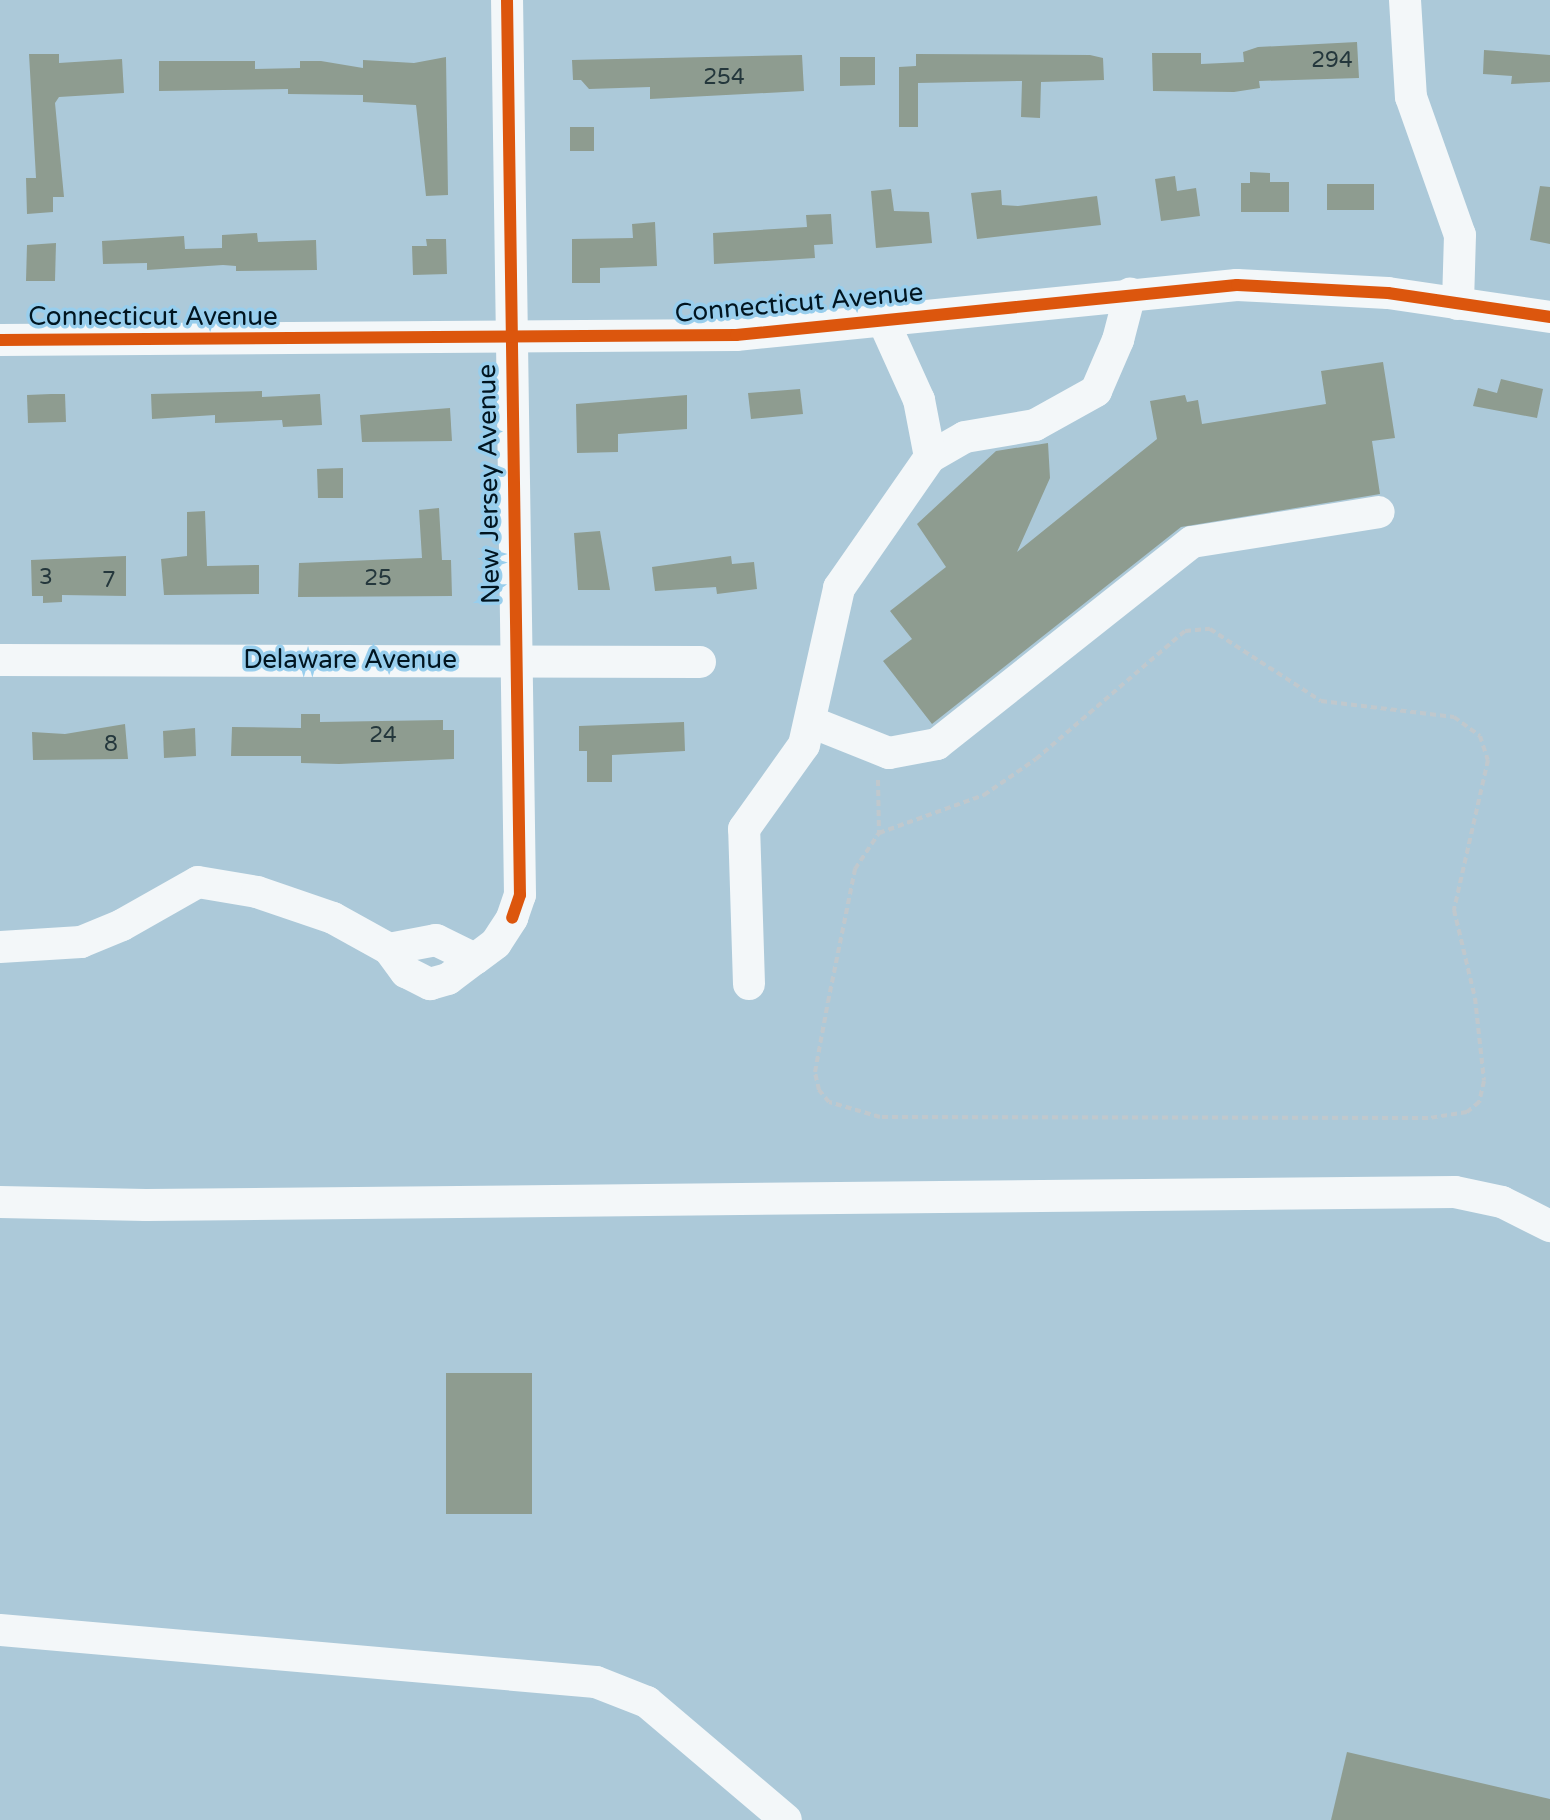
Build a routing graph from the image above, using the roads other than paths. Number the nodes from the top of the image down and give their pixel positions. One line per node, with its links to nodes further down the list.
1 (507, 0): 7 (street, New Jersey Avenue)
2 (1405, 0): 4 (street)
3 (1130, 294): 4 (street, Connecticut Avenue); 6 (street, Connecticut Avenue); 9 (street)
4 (1458, 304): 5 (street, Connecticut Avenue)
5 (1550, 317)
6 (882, 318): 7 (street, Connecticut Avenue); 9 (street)
7 (510, 337): 8 (street, Connecticut Avenue); 12 (street, New Jersey Avenue)
8 (0, 340)
9 (930, 457): 14 (street)
10 (1379, 512): 14 (street)
11 (0, 660): 12 (street, Delaware Avenue)
12 (513, 660): 13 (street, Delaware Avenue); 15 (street, New Jersey Avenue)
13 (700, 662)
14 (811, 722): 16 (street)
15 (0, 947)
16 (749, 984)
17 (0, 1202): 18 (street)
18 (1550, 1226)
19 (0, 1630): 20 (street)
20 (786, 1820)

